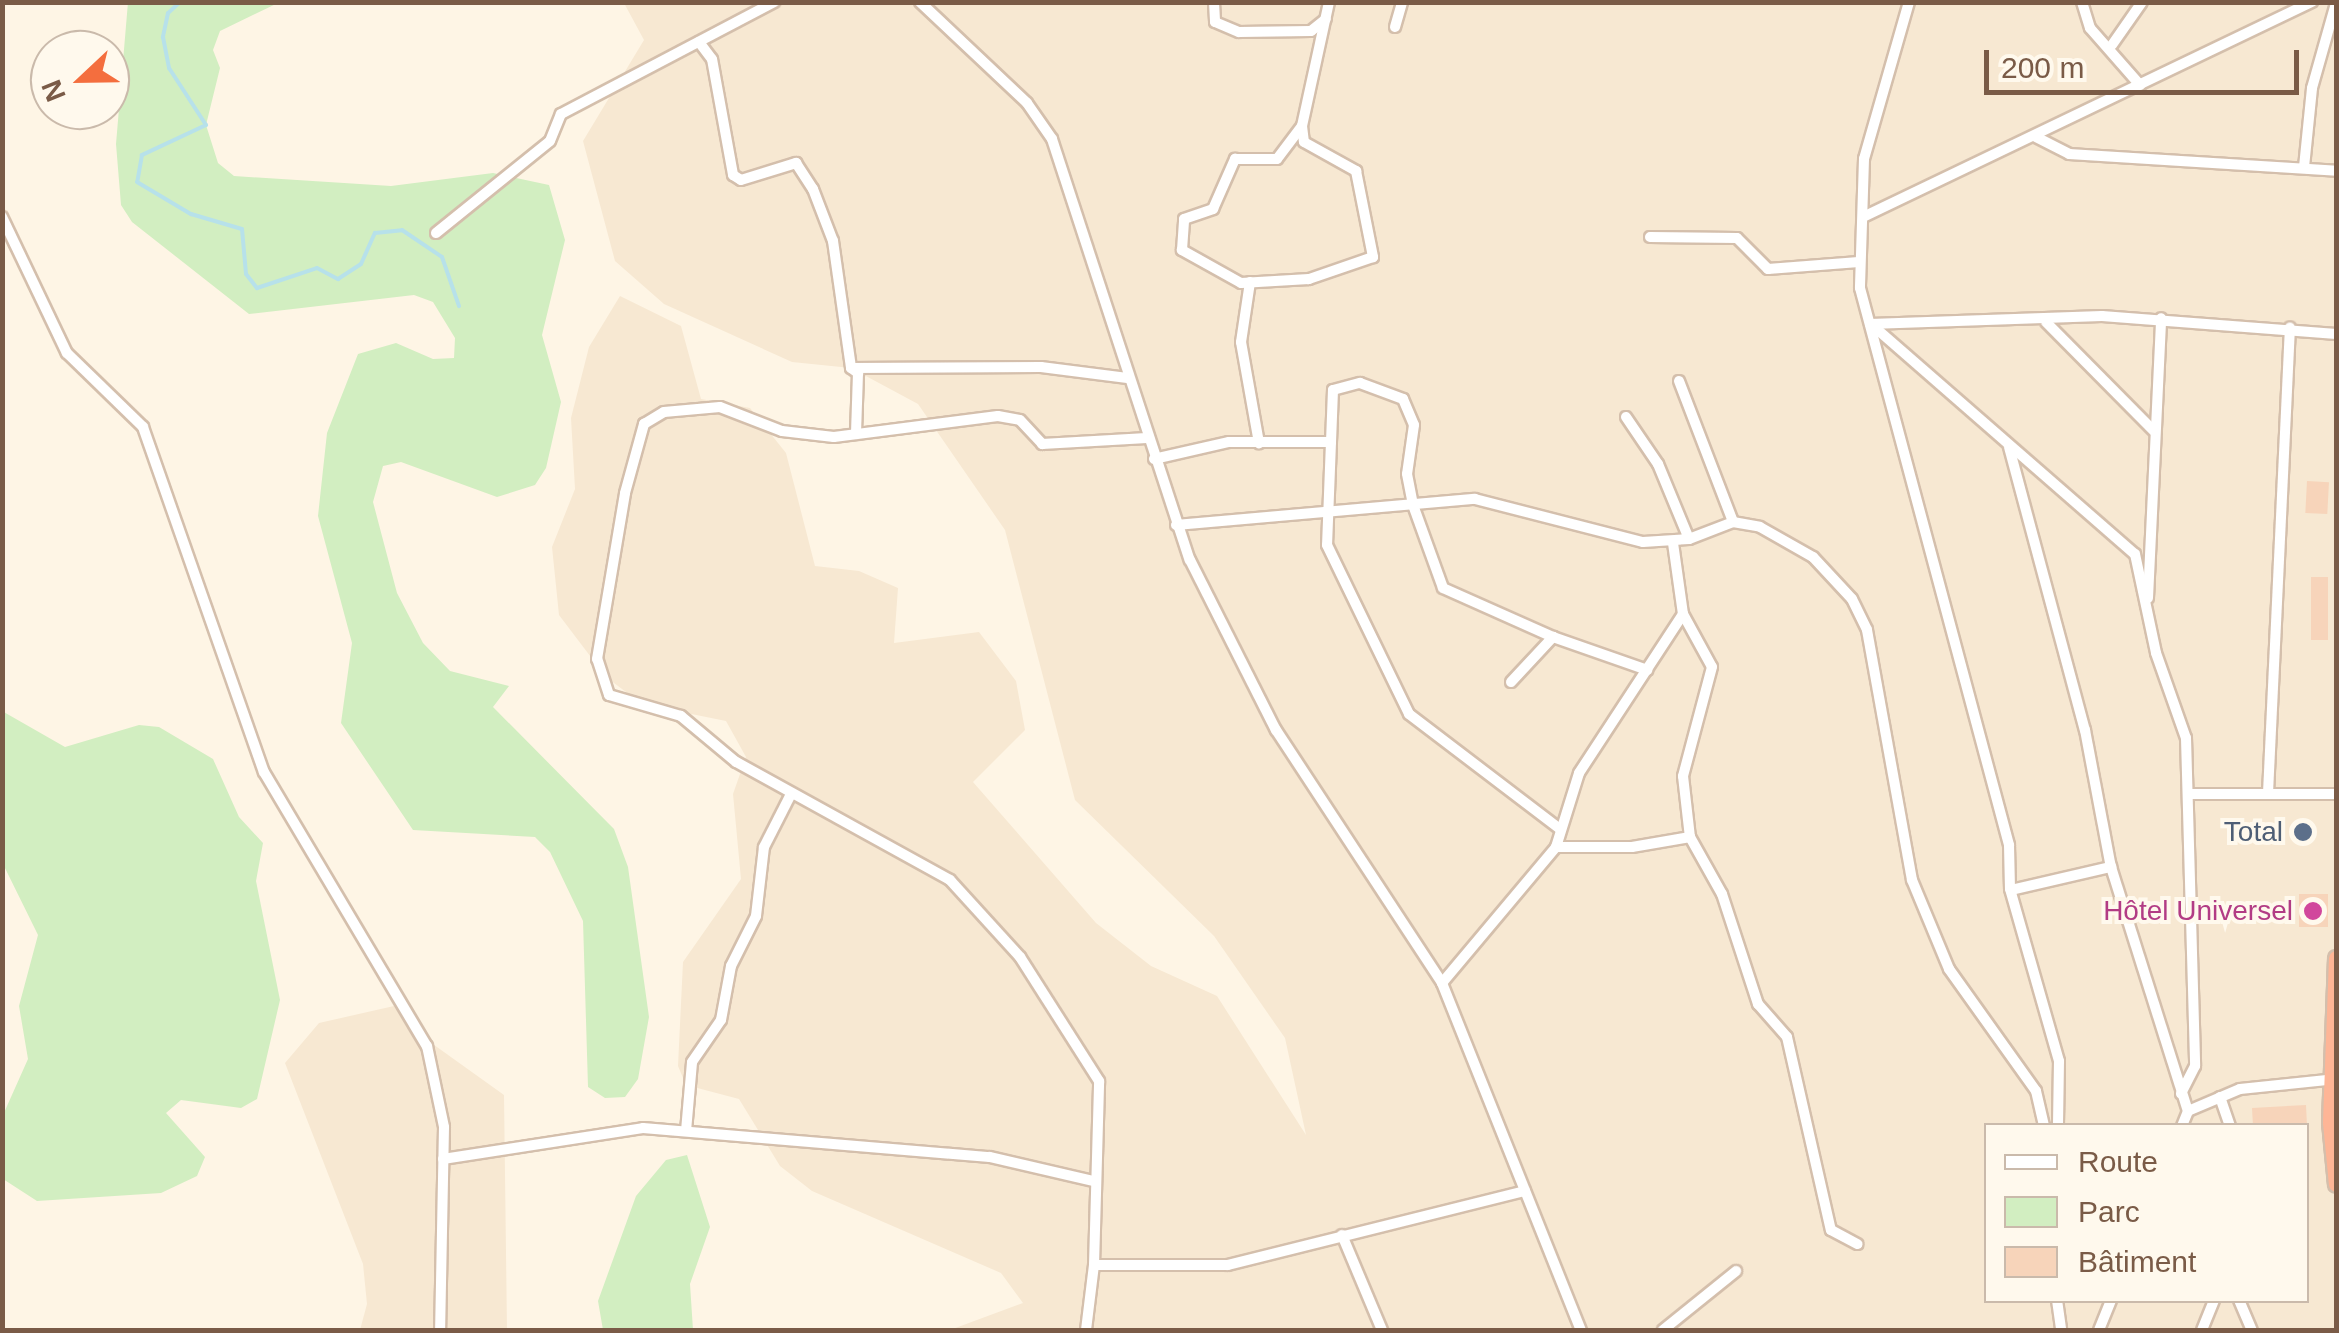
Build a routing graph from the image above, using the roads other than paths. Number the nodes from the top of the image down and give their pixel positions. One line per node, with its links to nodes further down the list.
1 (774, 2): 13 (street)
2 (920, 2): 32 (street)
3 (1214, 2): 11 (street)
4 (1329, 2): 11 (street)
5 (1402, 2): 12 (street)
6 (1909, 2): 21 (street)
7 (2082, 2): 14 (street)
8 (2142, 2): 14 (street)
9 (2312, 2): 15 (street)
10 (2336, 3): 18 (street)
11 (1326, 19): 16 (street)
12 (1395, 27)
13 (698, 42): 22 (street); 31 (street)
14 (2112, 45): 15 (street)
15 (2140, 86): 17 (street)
16 (1302, 126): 25 (street); 25 (street)
17 (2036, 137): 18 (street); 21 (street)
18 (2304, 167): 19 (street)
19 (2336, 171)
20 (2, 217): 73 (street)
21 (1863, 217): 24 (street)
22 (436, 232)
23 (1650, 237): 24 (street)
24 (1859, 262): 28 (street)
25 (1250, 282): 39 (street)
26 (2161, 318): 27 (street); 29 (street); 35 (street)
27 (2046, 322): 28 (street); 35 (street)
28 (1870, 324): 40 (street); 61 (street)
29 (2290, 328): 30 (street); 53 (street)
30 (2336, 334)
31 (851, 368): 32 (street); 36 (street)
32 (1127, 378): 37 (street)
33 (1679, 381): 44 (street)
34 (1626, 417): 46 (street)
35 (2154, 431): 48 (street)
36 (856, 434): 37 (street); 54 (street)
37 (1147, 438): 41 (street)
38 (1331, 442): 39 (street); 42 (street); 43 (street)
39 (1260, 443): 41 (street)
40 (2009, 446): 48 (street); 60 (street)
41 (1154, 459): 45 (street)
42 (1334, 506): 43 (street); 45 (street); 57 (street)
43 (1412, 506): 47 (street); 50 (street)
44 (1733, 522): 46 (street); 68 (street)
45 (1176, 526): 63 (street)
46 (1690, 539): 47 (street)
47 (1673, 543): 49 (street)
48 (2147, 604): 55 (street)
49 (1682, 614): 51 (street); 58 (street)
50 (1553, 636): 51 (street); 52 (street)
51 (1647, 670): 57 (street)
52 (1511, 682)
53 (2268, 793): 55 (street); 56 (street)
54 (791, 794): 72 (street); 74 (street)
55 (2188, 794): 65 (street)
56 (2336, 794)
57 (1560, 829): 59 (street)
58 (1690, 837): 59 (street); 78 (street)
59 (1556, 847): 63 (street)
60 (2110, 867): 61 (street); 65 (street)
61 (2011, 890): 69 (street)
62 (2336, 958): 64 (highway)
63 (1442, 982): 76 (street)
64 (2334, 1079): 66 (street); 75 (highway)
65 (2180, 1094): 67 (street)
66 (2220, 1097): 67 (street); 71 (street)
67 (2188, 1111): 70 (street)
68 (2043, 1123)
69 (2058, 1123)
70 (2183, 1123)
71 (2229, 1123)
72 (686, 1130): 73 (street); 74 (street)
73 (444, 1159): 85 (street)
74 (1092, 1180): 79 (street)
75 (2336, 1184)
76 (1525, 1191): 77 (street); 88 (street)
77 (1342, 1236): 79 (street); 87 (street)
78 (1857, 1244)
79 (1094, 1265): 86 (street)
80 (1736, 1271): 89 (street)
81 (2057, 1303): 90 (street)
82 (2110, 1303): 91 (street)
83 (2213, 1303): 92 (street)
84 (2240, 1303): 93 (street)
85 (440, 1330)
86 (1086, 1330)
87 (1382, 1330)
88 (1581, 1330)
89 (1662, 1330)
90 (2061, 1330)
91 (2099, 1330)
92 (2202, 1330)
93 (2252, 1330)

